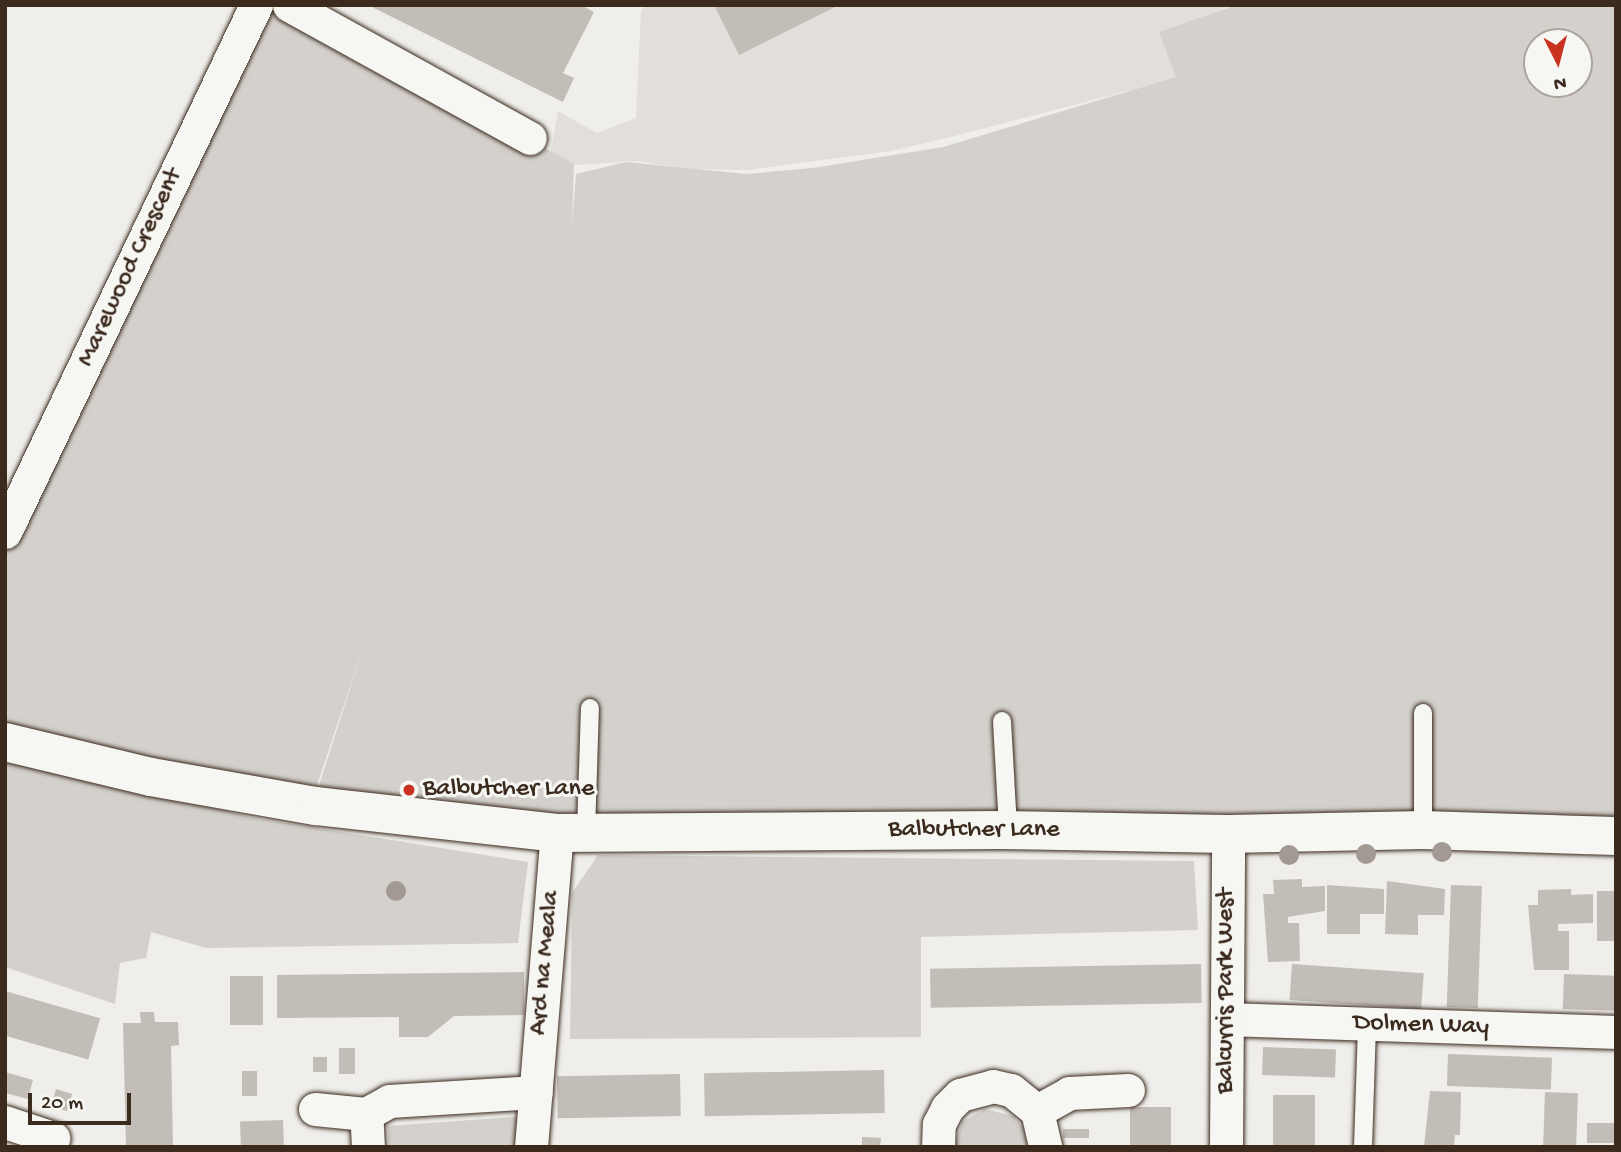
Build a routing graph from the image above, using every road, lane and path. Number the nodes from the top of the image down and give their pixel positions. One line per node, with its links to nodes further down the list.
1 (256, 5): 4 (street, Marewood Crescent)
2 (289, 5): 3 (street)
3 (530, 138)
4 (5, 531)
5 (590, 708): 11 (lane)
6 (1423, 713): 10 (lane)
7 (1002, 721): 9 (lane)
8 (5, 742): 11 (street, Balbutcher Lane)
9 (1008, 830): 11 (street, Balbutcher Lane); 12 (street, Balbutcher Lane)
10 (1423, 830): 12 (street, Balbutcher Lane); 13 (street, Balbutcher Lane)
11 (571, 833): 18 (street, Ard na Meala)
12 (1228, 834): 14 (street, Balcurris Park West)
13 (1616, 836)
14 (1227, 1018): 15 (street, Dolmen Way); 28 (street, Balcurris Park West)
15 (1367, 1024): 16 (street, Dolmen Way); 29 (lane)
16 (1616, 1032)
17 (1128, 1090): 20 (street)
18 (536, 1092): 21 (street); 25 (street, Ard na Meala)
19 (315, 1109): 21 (street)
20 (1037, 1111): 26 (street); 27 (street)
21 (366, 1114): 24 (street)
22 (5, 1122): 23 (street)
23 (53, 1138)
24 (368, 1147)
25 (531, 1147)
26 (938, 1147)
27 (1045, 1147)
28 (1226, 1147)
29 (1363, 1147)

